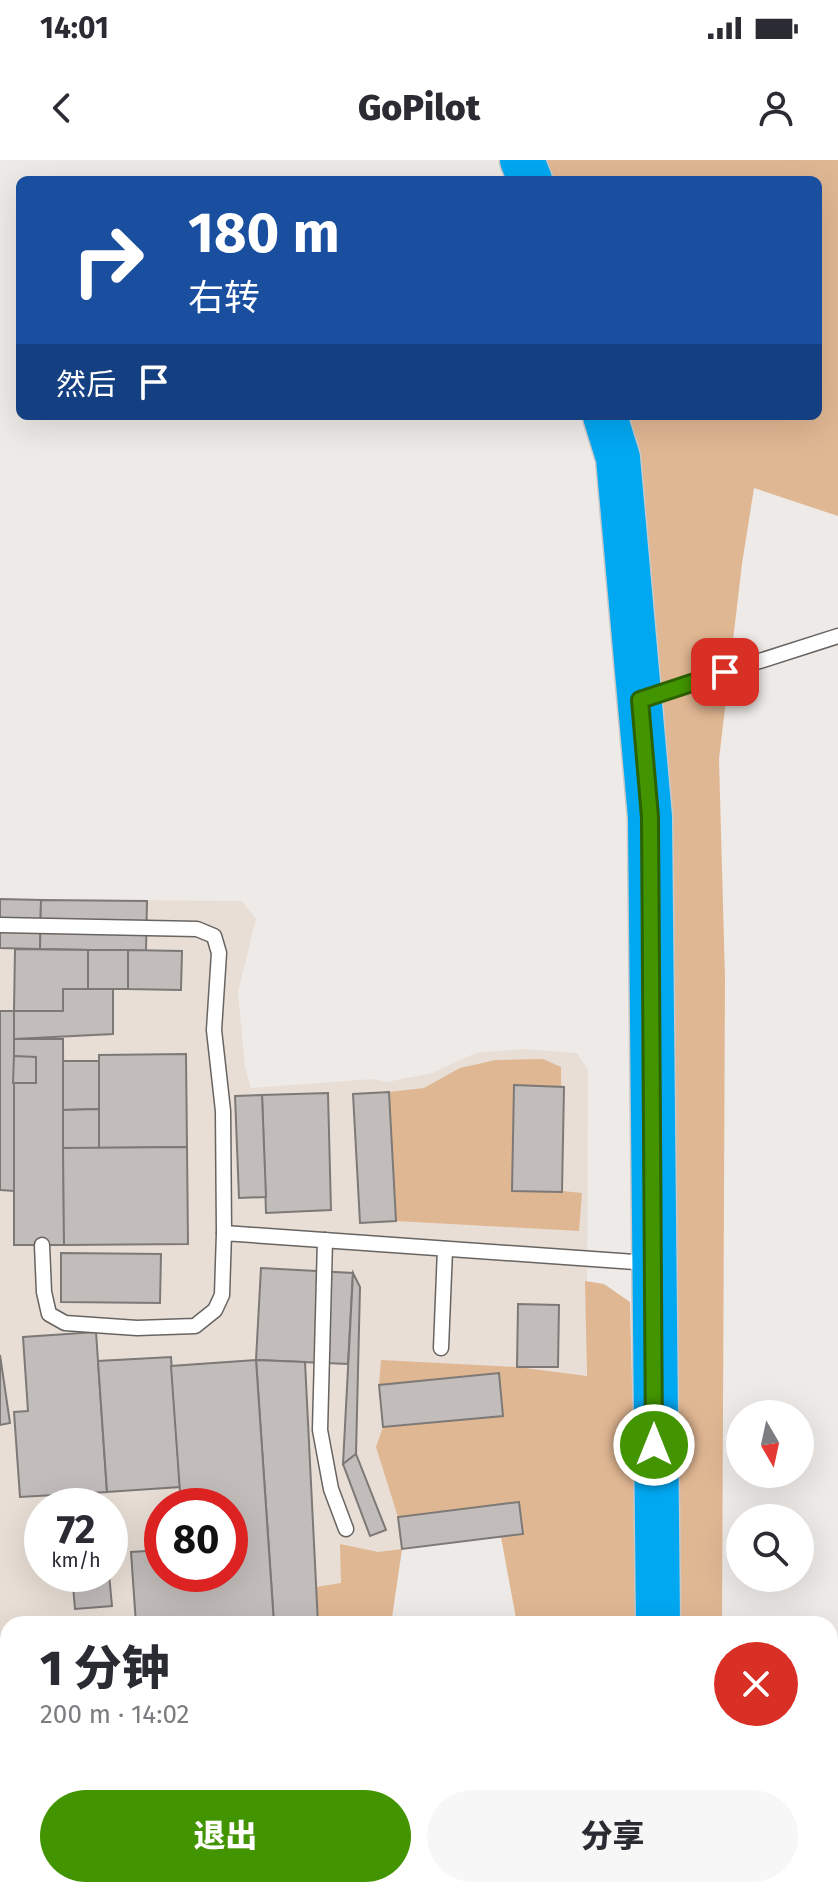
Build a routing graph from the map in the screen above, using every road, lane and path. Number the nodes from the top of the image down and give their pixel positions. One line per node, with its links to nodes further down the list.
1 (606, 420): 3 (highway)
2 (838, 636): 3 (lane)
3 (640, 700): 9 (highway)
4 (0, 925): 5 (lane)
5 (224, 1233): 6 (lane); 7 (lane)
6 (325, 1240): 8 (lane); 11 (lane)
7 (42, 1245)
8 (445, 1249): 9 (lane); 10 (lane)
9 (653, 1264): 12 (highway)
10 (441, 1348)
11 (346, 1529)
12 (658, 1616)

